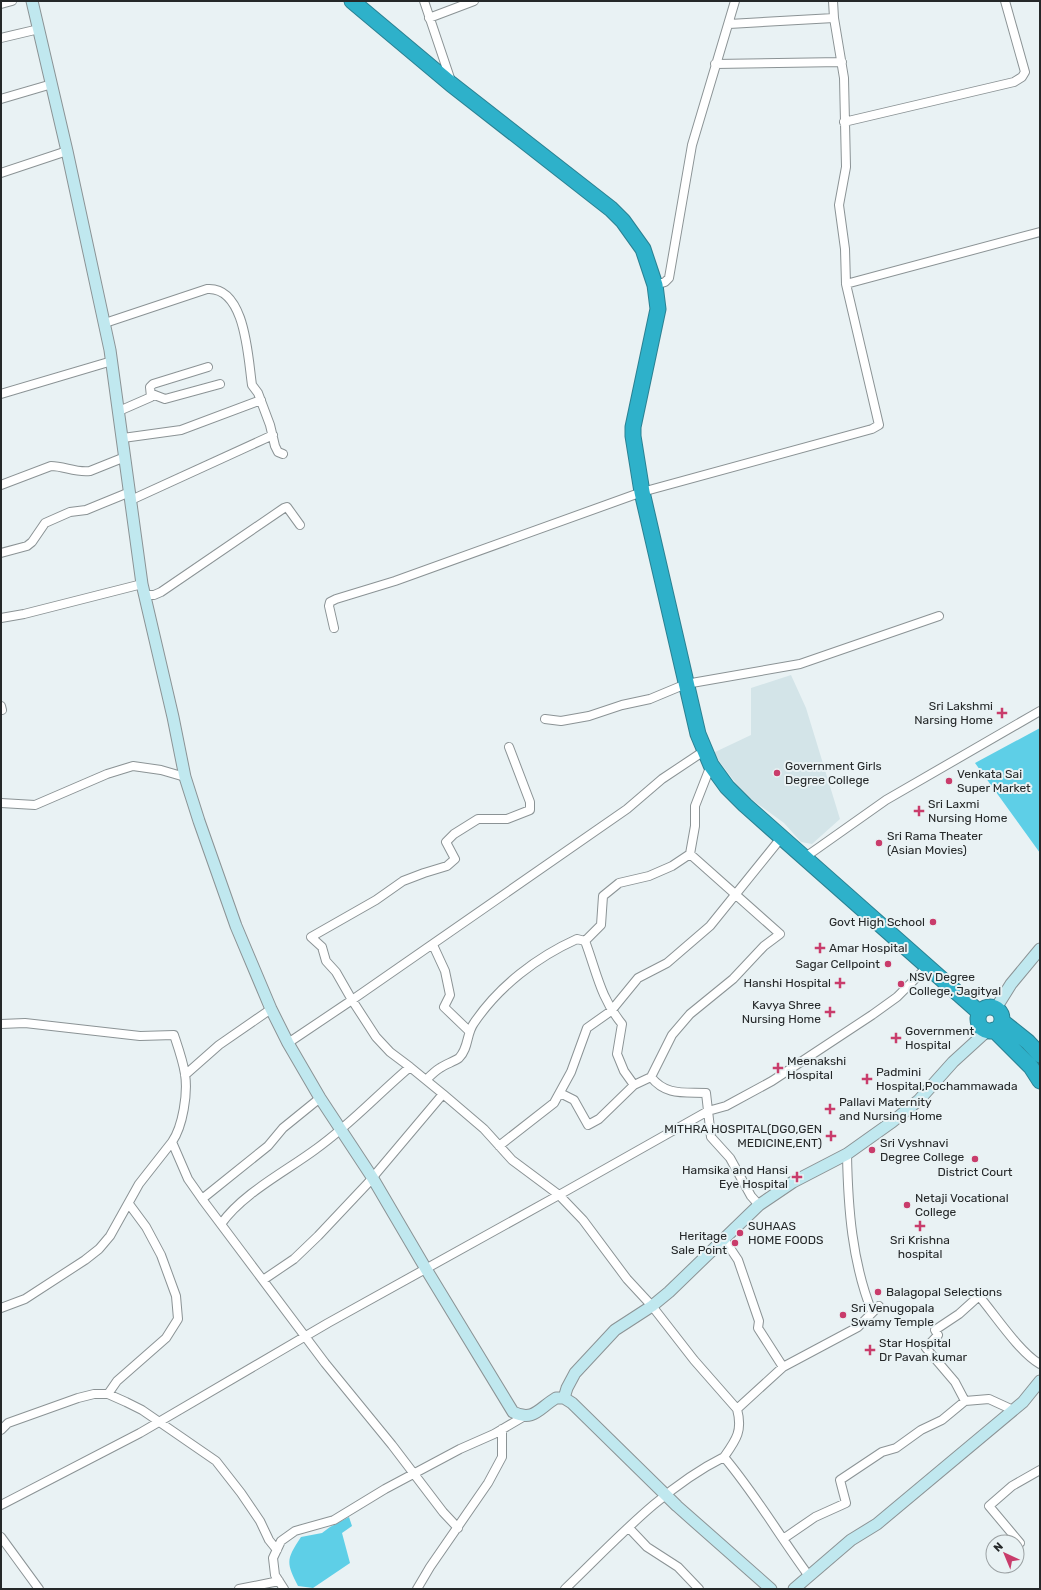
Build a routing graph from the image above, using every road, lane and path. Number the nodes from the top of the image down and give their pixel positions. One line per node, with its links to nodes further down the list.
1 (12, 1): 9 (street)
2 (32, 1): 13 (main road)
3 (352, 1): 18 (highway)
4 (424, 1): 10 (street)
5 (474, 1): 10 (street)
6 (735, 1): 12 (street)
7 (833, 1): 11 (street)
8 (1004, 1): 20 (street)
9 (1, 4)
10 (429, 18): 18 (street)
11 (834, 18): 12 (street); 15 (street)
12 (729, 24): 16 (street)
13 (39, 29): 14 (street); 17 (main road)
14 (1, 38)
15 (842, 62): 16 (street); 20 (street)
16 (715, 64): 25 (street)
17 (52, 84): 19 (street); 21 (main road)
18 (452, 84): 25 (highway)
19 (1, 99)
20 (844, 122): 24 (street)
21 (67, 151): 22 (street); 26 (main road)
22 (1, 173)
23 (1040, 232): 24 (street)
24 (846, 284): 39 (street)
25 (655, 285): 39 (highway)
26 (105, 323): 27 (main road); 32 (street)
27 (112, 361): 30 (street); 33 (main road)
28 (208, 366): 31 (street)
29 (220, 384): 31 (street)
30 (1, 394)
31 (152, 394): 33 (street)
32 (261, 400): 34 (street); 35 (street)
33 (119, 411): 35 (main road)
34 (273, 435): 36 (street); 40 (street)
35 (123, 438): 37 (main road)
36 (284, 454)
37 (125, 457): 38 (street); 40 (main road)
38 (1, 485)
39 (642, 492): 47 (street); 48 (highway)
40 (130, 496): 42 (street); 43 (main road)
41 (300, 525): 44 (street)
42 (1, 553)
43 (142, 584): 44 (main road); 46 (street)
44 (144, 595): 53 (main road)
45 (939, 616): 48 (street)
46 (1, 618)
47 (334, 628)
48 (686, 684): 50 (street); 52 (highway)
49 (1040, 711): 57 (street)
50 (545, 719)
51 (509, 747): 63 (street)
52 (707, 758): 55 (highway); 56 (street); 60 (street)
53 (185, 777): 54 (street); 65 (main road)
54 (1, 803)
55 (781, 838): 57 (highway); 58 (street)
56 (690, 854): 58 (street); 59 (street)
57 (804, 858): 62 (highway)
58 (736, 895): 66 (street); 75 (street)
59 (585, 941): 66 (street); 70 (street)
60 (433, 944): 63 (street); 70 (street)
61 (1040, 949): 64 (main road)
62 (928, 966): 67 (highway); 82 (street)
63 (352, 1000): 71 (street); 73 (street)
64 (996, 1008): 67 (highway); 69 (highway)
65 (271, 1009): 71 (main road); 74 (street)
66 (611, 1011): 78 (street); 79 (street)
67 (979, 1012): 69 (highway)
68 (1, 1024): 74 (street)
69 (995, 1028): 72 (highway); 86 (main road)
70 (468, 1031): 76 (street)
71 (288, 1043): 81 (main road)
72 (1037, 1060): 77 (highway)
73 (410, 1067): 76 (street); 83 (street)
74 (185, 1075): 84 (street)
75 (651, 1077): 78 (street); 82 (street)
76 (426, 1080): 80 (street)
77 (1040, 1081)
78 (634, 1085): 79 (street)
79 (560, 1093): 85 (street)
80 (443, 1094): 85 (street); 87 (street)
81 (320, 1098): 83 (main road); 89 (street)
82 (708, 1111): 88 (street); 91 (street)
83 (341, 1129): 87 (main road); 92 (street)
84 (172, 1142): 89 (street); 90 (street)
85 (499, 1146): 88 (street)
86 (847, 1154): 91 (main road); 99 (street)
87 (372, 1177): 94 (main road); 95 (street)
88 (559, 1195): 94 (street); 96 (street)
89 (202, 1199): 92 (street)
90 (129, 1204): 98 (street); 104 (street)
91 (759, 1205): 93 (main road)
92 (221, 1224): 95 (street)
93 (724, 1238): 96 (main road); 102 (street)
94 (426, 1269): 100 (street); 109 (main road)
95 (263, 1280): 100 (street)
96 (652, 1306): 105 (main road); 107 (street)
97 (879, 1306): 99 (street)
98 (1, 1308)
99 (872, 1312): 102 (street)
100 (306, 1337): 110 (street); 116 (street)
101 (1040, 1364): 106 (street)
102 (783, 1367): 107 (street)
103 (1040, 1381): 108 (main road)
104 (108, 1394): 110 (street); 111 (street)
105 (564, 1398): 109 (main road); 117 (main road)
106 (966, 1401): 108 (street); 123 (street)
107 (737, 1410): 114 (street)
108 (1013, 1410): 125 (main road)
109 (523, 1417): 112 (street)
110 (159, 1422): 118 (street); 124 (street)
111 (5, 1423): 113 (street)
112 (502, 1429): 116 (street); 119 (street)
113 (1, 1430)
114 (724, 1457): 117 (street); 123 (street)
115 (1040, 1470): 121 (street)
116 (414, 1474): 119 (street); 124 (street)
117 (666, 1495): 120 (street); 134 (main road)
118 (1, 1505)
119 (458, 1528): 131 (street)
120 (629, 1528): 132 (street); 133 (street)
121 (1013, 1534)
122 (1, 1537): 127 (street)
123 (783, 1539): 125 (street)
124 (277, 1550): 126 (street)
125 (809, 1576): 135 (main road)
126 (279, 1581): 129 (street); 130 (street)
127 (37, 1587): 128 (street)
128 (46, 1589)
129 (239, 1589)
130 (284, 1589)
131 (417, 1589)
132 (565, 1589)
133 (699, 1589)
134 (771, 1589)
135 (794, 1589)

